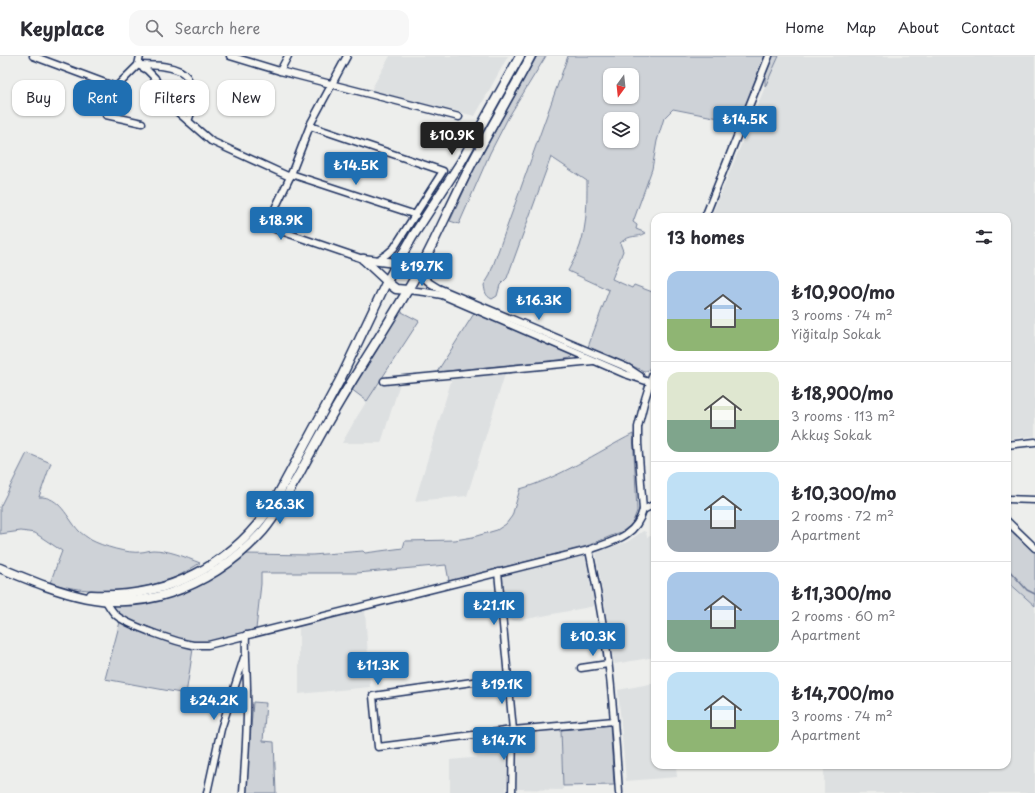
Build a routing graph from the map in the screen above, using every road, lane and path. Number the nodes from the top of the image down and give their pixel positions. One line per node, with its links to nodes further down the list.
1 (32, 56): 11 (street)
2 (140, 56): 9 (street)
3 (230, 56): 10 (street)
4 (288, 56): 10 (street)
5 (347, 56): 13 (street)
6 (520, 56): 19 (main road)
7 (531, 56): 27 (main road)
8 (769, 56): 22 (street)
9 (138, 65): 12 (street); 16 (street); 16 (street)
10 (280, 71): 13 (street)
11 (97, 80)
12 (123, 80)
13 (332, 84): 15 (street); 18 (street)
14 (110, 116): 17 (street)
15 (459, 117)
16 (188, 121): 21 (street)
17 (142, 123)
18 (310, 126): 20 (street); 21 (street)
19 (456, 170): 20 (street); 26 (main road)
20 (444, 172): 23 (street)
21 (290, 176): 23 (street); 24 (street)
22 (707, 213)
23 (416, 215): 25 (street)
24 (363, 259): 25 (main road); 28 (main road)
25 (376, 261): 26 (main road)
26 (397, 264): 27 (main road); 28 (main road)
27 (418, 272): 29 (main road); 32 (street)
28 (387, 281): 29 (main road); 46 (main road)
29 (408, 290): 30 (street); 47 (main road)
30 (595, 361): 31 (street); 33 (street)
31 (384, 381)
32 (651, 382)
33 (651, 382)
34 (651, 388): 40 (street)
35 (1035, 442): 36 (street)
36 (1011, 445)
37 (1011, 499): 38 (street)
38 (1035, 500)
39 (651, 506): 40 (street)
40 (643, 510): 43 (street)
41 (1011, 524): 42 (street)
42 (1035, 548)
43 (589, 550): 45 (street); 50 (street)
44 (0, 568): 46 (main road)
45 (498, 572): 48 (street); 52 (street)
46 (47, 587): 47 (main road)
47 (106, 601): 48 (street)
48 (246, 635): 49 (street)
49 (245, 655): 55 (street); 56 (street)
50 (608, 664): 51 (street); 53 (street)
51 (581, 668)
52 (508, 677): 54 (street); 54 (street)
53 (614, 722): 54 (street); 58 (street)
54 (514, 730): 57 (street)
55 (207, 793)
56 (243, 793)
57 (512, 793)
58 (619, 793)

